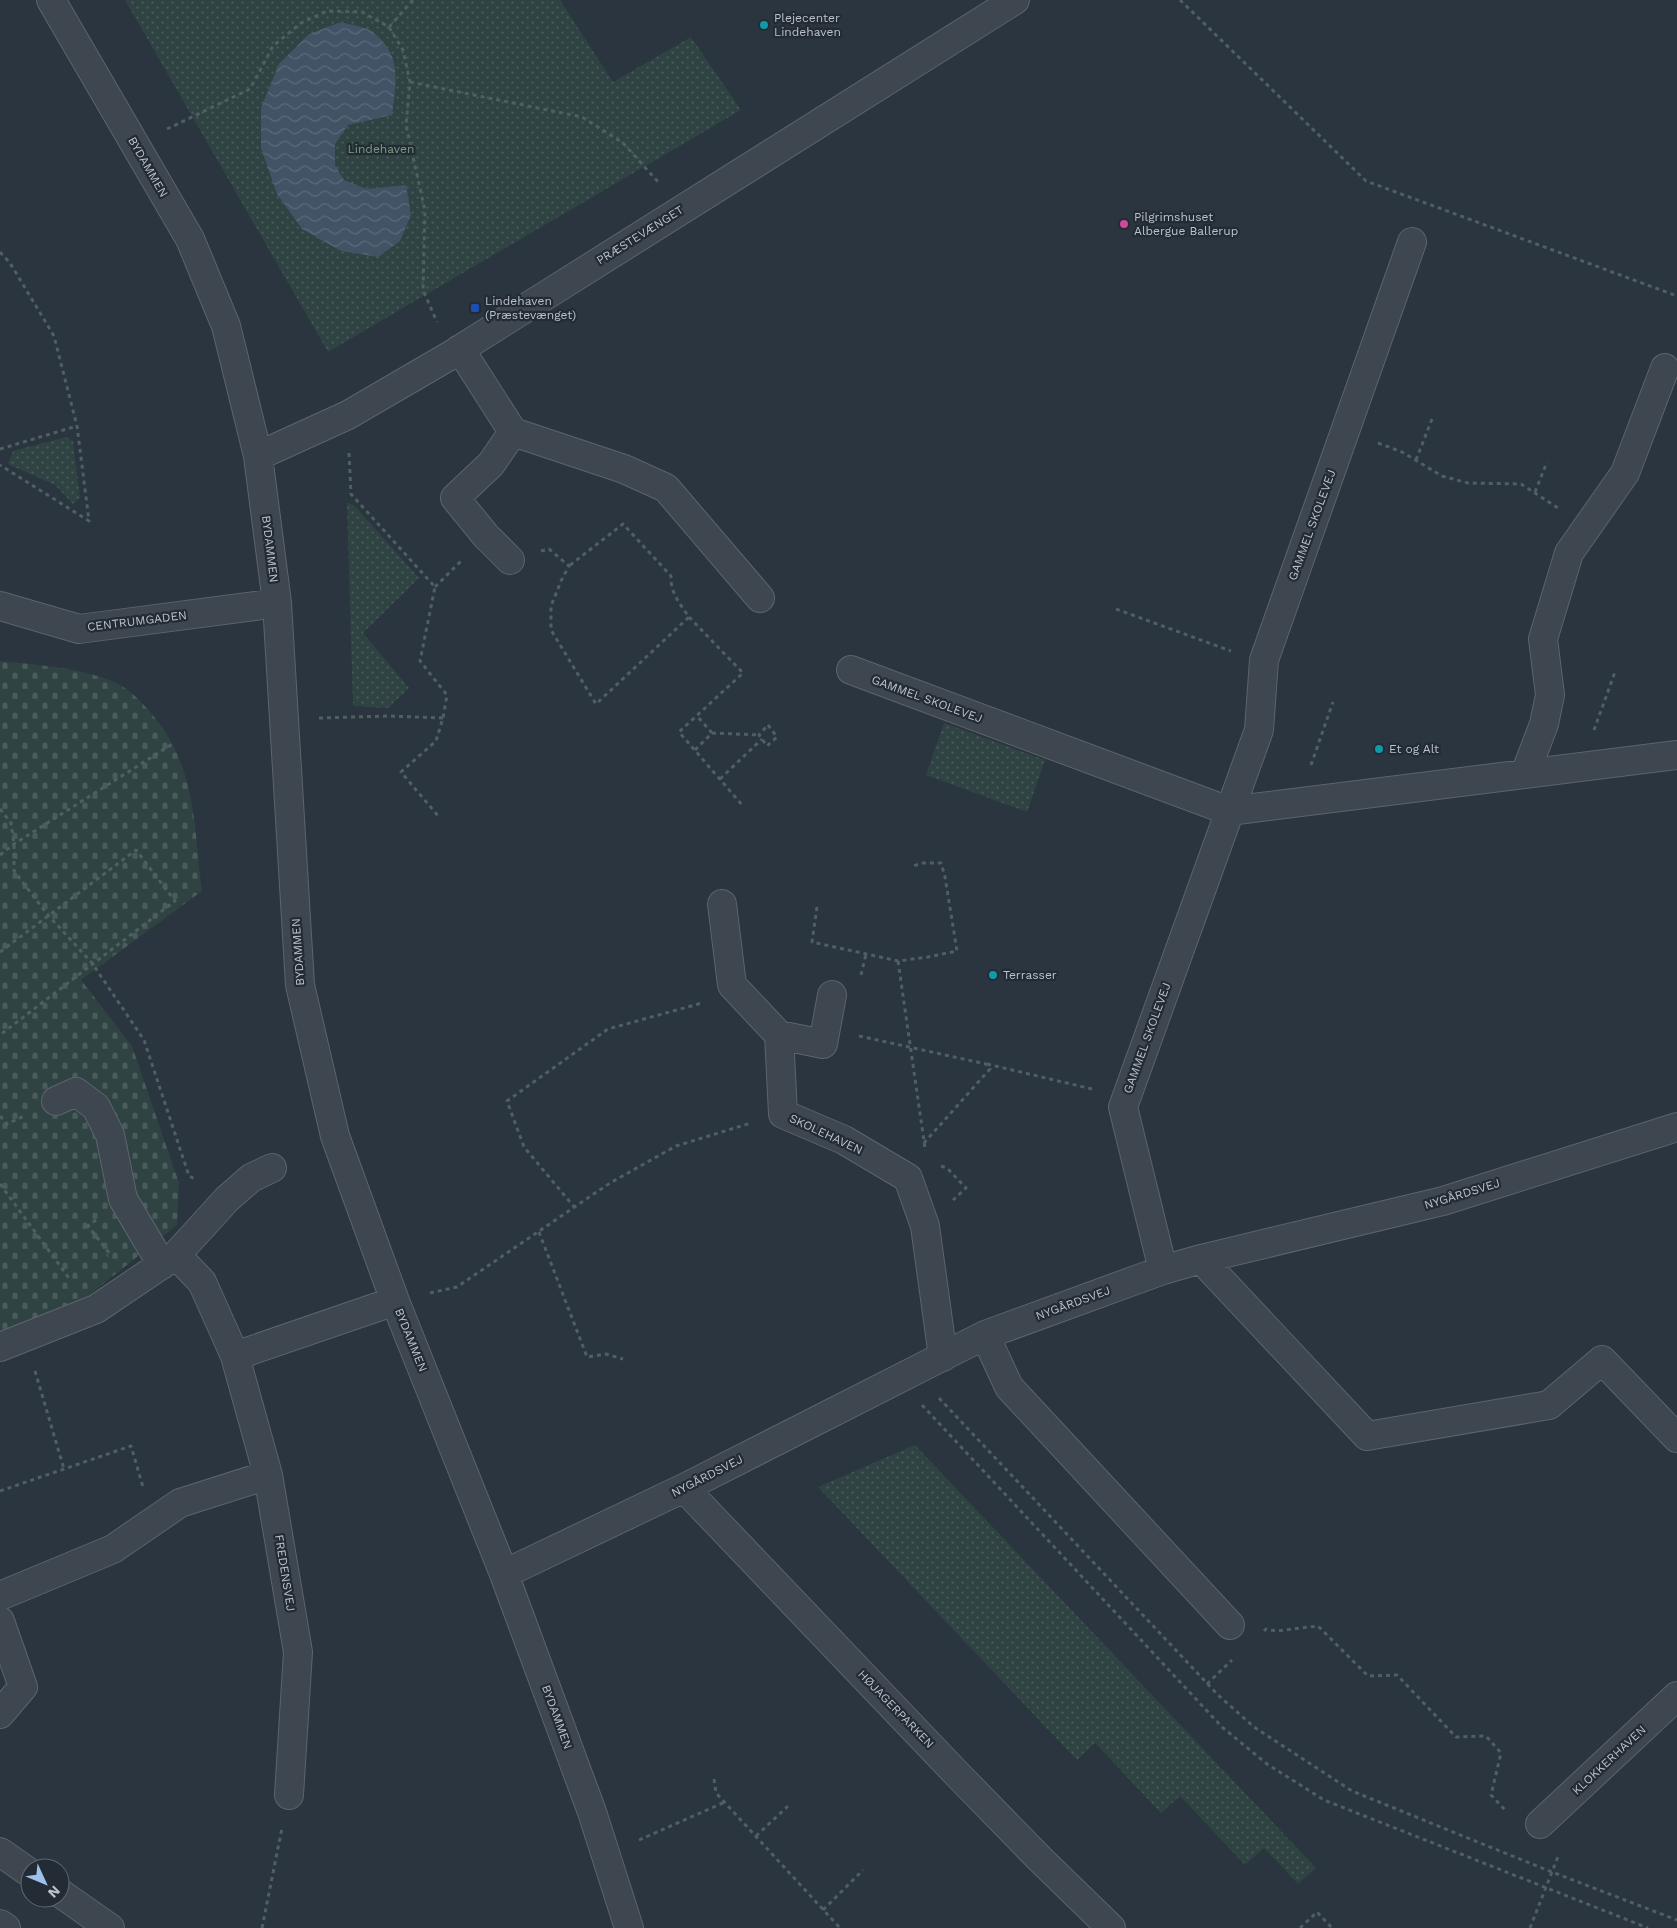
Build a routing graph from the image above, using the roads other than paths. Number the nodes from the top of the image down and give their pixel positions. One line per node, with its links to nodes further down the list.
1 (51, 0): 7 (street, BYDAMMEN)
2 (1015, 0): 4 (street, PRÆSTEVÆNGET)
3 (1412, 242): 15 (street, GAMMEL SKOLEVEJ)
4 (456, 352): 6 (street); 7 (street, PRÆSTEVÆNGET)
5 (1665, 368): 14 (street)
6 (512, 432): 8 (street); 9 (street)
7 (258, 456): 10 (street, BYDAMMEN)
8 (510, 560)
9 (760, 598)
10 (277, 603): 11 (street, CENTRUMGADEN); 25 (street, BYDAMMEN)
11 (0, 606)
12 (850, 670): 15 (street, GAMMEL SKOLEVEJ)
13 (1677, 755): 14 (street, GAMMEL SKOLEVEJ)
14 (1525, 774): 15 (street, GAMMEL SKOLEVEJ)
15 (1229, 812): 24 (street, GAMMEL SKOLEVEJ)
16 (722, 904): 18 (street)
17 (832, 994): 18 (street)
18 (779, 1035): 29 (street, SKOLEHAVEN)
19 (56, 1101): 23 (street, FREDENSVEJ)
20 (1675, 1132): 22 (street, NYGÅRDSVEJ)
21 (272, 1168): 23 (street)
22 (1200, 1259): 24 (street, NYGÅRDSVEJ); 30 (street)
23 (169, 1260): 27 (street); 28 (street, FREDENSVEJ)
24 (1163, 1270): 26 (street, NYGÅRDSVEJ)
25 (395, 1301): 28 (street); 33 (street, BYDAMMEN)
26 (985, 1335): 29 (street, NYGÅRDSVEJ); 36 (street)
27 (0, 1347)
28 (235, 1356): 31 (street, FREDENSVEJ)
29 (943, 1357): 32 (street, NYGÅRDSVEJ)
30 (1677, 1438)
31 (268, 1475): 34 (street); 39 (street, FREDENSVEJ)
32 (684, 1488): 33 (street, NYGÅRDSVEJ); 48 (street, HØJAGERPARKEN)
33 (504, 1574): 47 (street, BYDAMMEN)
34 (0, 1596)
35 (0, 1621): 38 (street)
36 (1230, 1626)
37 (1677, 1696): 40 (street, KLOKKERHAVEN)
38 (0, 1714)
39 (289, 1795)
40 (1540, 1824)
41 (0, 1852): 42 (street)
42 (20, 1866)
43 (70, 1901): 46 (street)
44 (0, 1924): 45 (street)
45 (6, 1928)
46 (110, 1928)
47 (629, 1928)
48 (1111, 1928)

